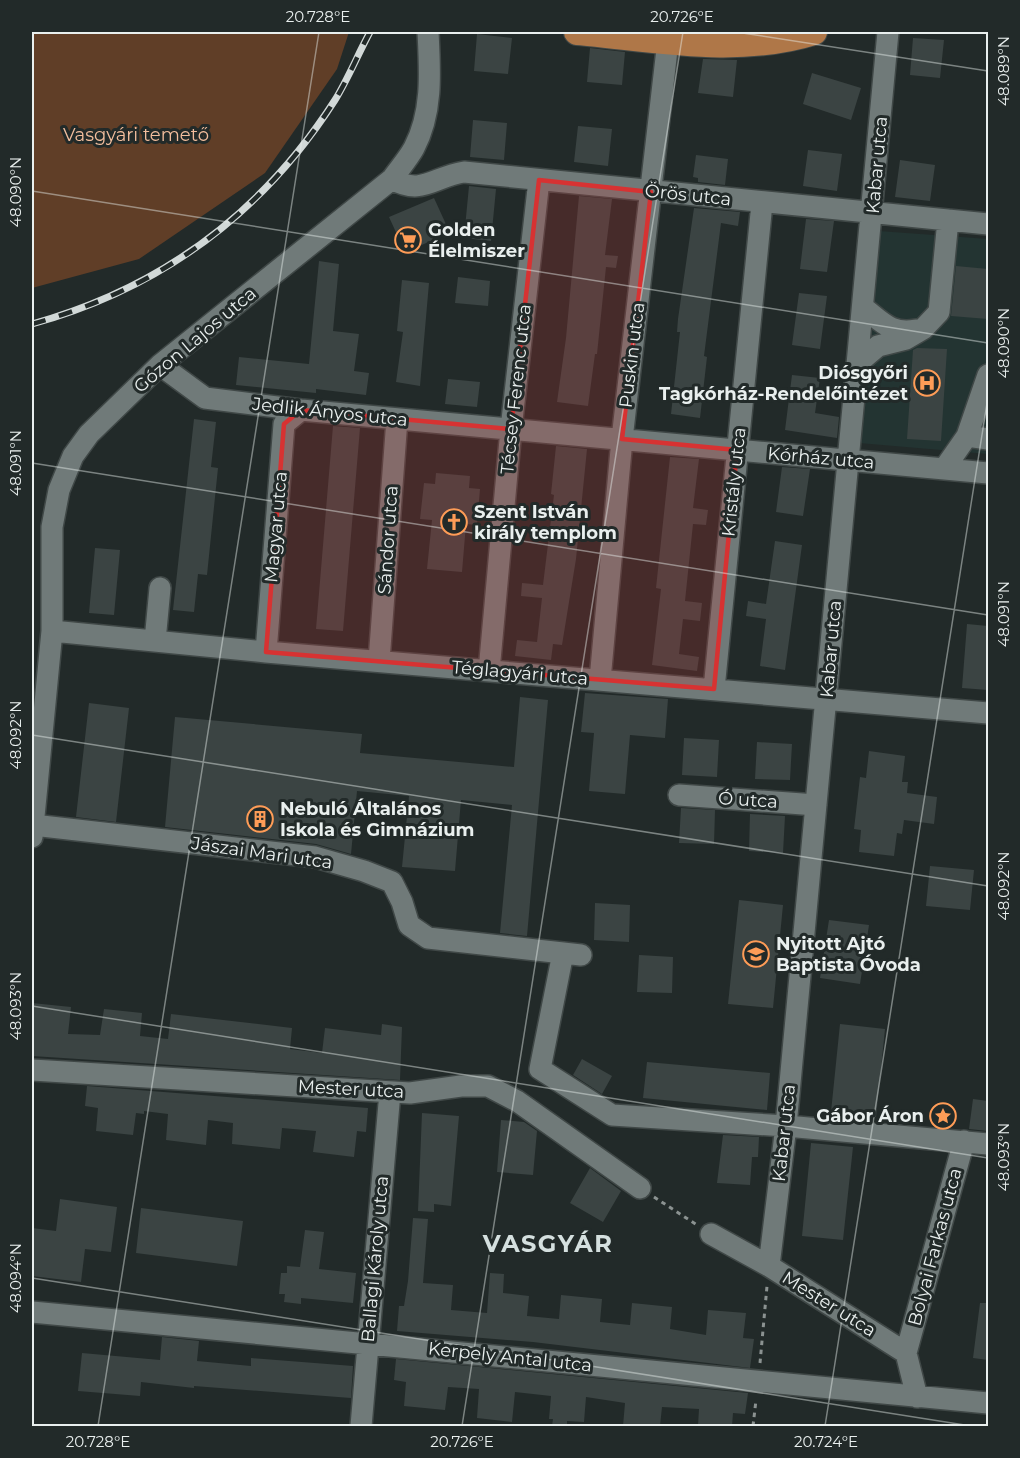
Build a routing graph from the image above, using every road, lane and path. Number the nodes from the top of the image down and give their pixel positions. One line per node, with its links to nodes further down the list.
1 (428, 32): 6 (street, Gózon Lajos utca)
2 (577, 32): 5 (main road)
3 (814, 32): 5 (main road)
4 (888, 32): 10 (street, Kabar utca)
5 (668, 36): 8 (street, Puskin utca)
6 (392, 179): 7 (street, Örös utca); 16 (street, Gózon Lajos utca)
7 (539, 180): 8 (street, Örös utca); 21 (street, Técsey Ferenc utca)
8 (651, 192): 9 (street, Örös utca); 24 (street, Puskin utca)
9 (762, 202): 10 (street, Örös utca); 25 (street, Kristály utca)
10 (873, 213): 11 (street, Örös utca); 13 (street, Kabar utca)
11 (948, 220): 12 (street, Örös utca); 14 (street)
12 (988, 224)
13 (864, 308): 14 (street); 15 (street, Kabar utca)
14 (923, 329): 15 (street)
15 (858, 363): 26 (street, Kabar utca)
16 (160, 365): 18 (street, Jedlik Ányos utca); 30 (street, Gózon Lajos utca)
17 (988, 375): 19 (street)
18 (301, 410): 20 (street, Jedlik Ányos utca); 32 (street, Magyar utca)
19 (982, 416): 22 (street)
20 (397, 419): 21 (street, Jedlik Ányos utca); 33 (street, Sándor utca)
21 (511, 429): 24 (street, Kórház utca); 34 (street, Técsey Ferenc utca)
22 (967, 436): 23 (street); 27 (street)
23 (988, 438)
24 (622, 440): 25 (street, Kórház utca); 35 (street, Puskin utca)
25 (737, 450): 26 (street, Kórház utca); 36 (street, Kristály utca)
26 (848, 460): 27 (street, Kórház utca); 37 (street, Kabar utca)
27 (944, 469): 28 (street, Kórház utca)
28 (988, 473)
29 (160, 588): 31 (street)
30 (52, 631): 31 (street, Téglagyári utca); 39 (street, Gózon Lajos utca)
31 (155, 641): 32 (street, Téglagyári utca)
32 (266, 652): 33 (street, Téglagyári utca)
33 (379, 661): 34 (street, Téglagyári utca)
34 (489, 671): 35 (street, Téglagyári utca)
35 (600, 680): 36 (street, Téglagyári utca)
36 (714, 689): 37 (street, Téglagyári utca)
37 (826, 699): 38 (street, Téglagyári utca); 41 (street, Kabar utca)
38 (988, 713)
39 (36, 758): 42 (street, Gózon Lajos utca)
40 (679, 795): 41 (street, Ó utca)
41 (816, 805): 45 (street, Kabar utca)
42 (32, 831): 45 (street, Jászai Mari utca)
43 (32, 1070): 44 (street, Mester utca)
44 (390, 1092): 48 (street, Mester utca); 52 (street, Ballagi Károly utca)
45 (786, 1126): 46 (street); 50 (street, Kabar utca)
46 (964, 1142): 47 (street); 53 (street, Bolyai Farkas utca)
47 (988, 1143)
48 (640, 1188): 49 (path)
49 (711, 1234): 50 (street, Mester utca)
50 (769, 1266): 53 (street, Mester utca); 54 (path)
51 (32, 1312): 52 (street, Kerpely Antal utca)
52 (368, 1344): 54 (street, Kerpely Antal utca); 57 (street, Ballagi Károly utca)
53 (906, 1353): 55 (street)
54 (758, 1381): 55 (street, Kerpely Antal utca); 58 (path)
55 (918, 1397): 56 (street, Kerpely Antal utca)
56 (988, 1403)
57 (361, 1426)
58 (753, 1426)

